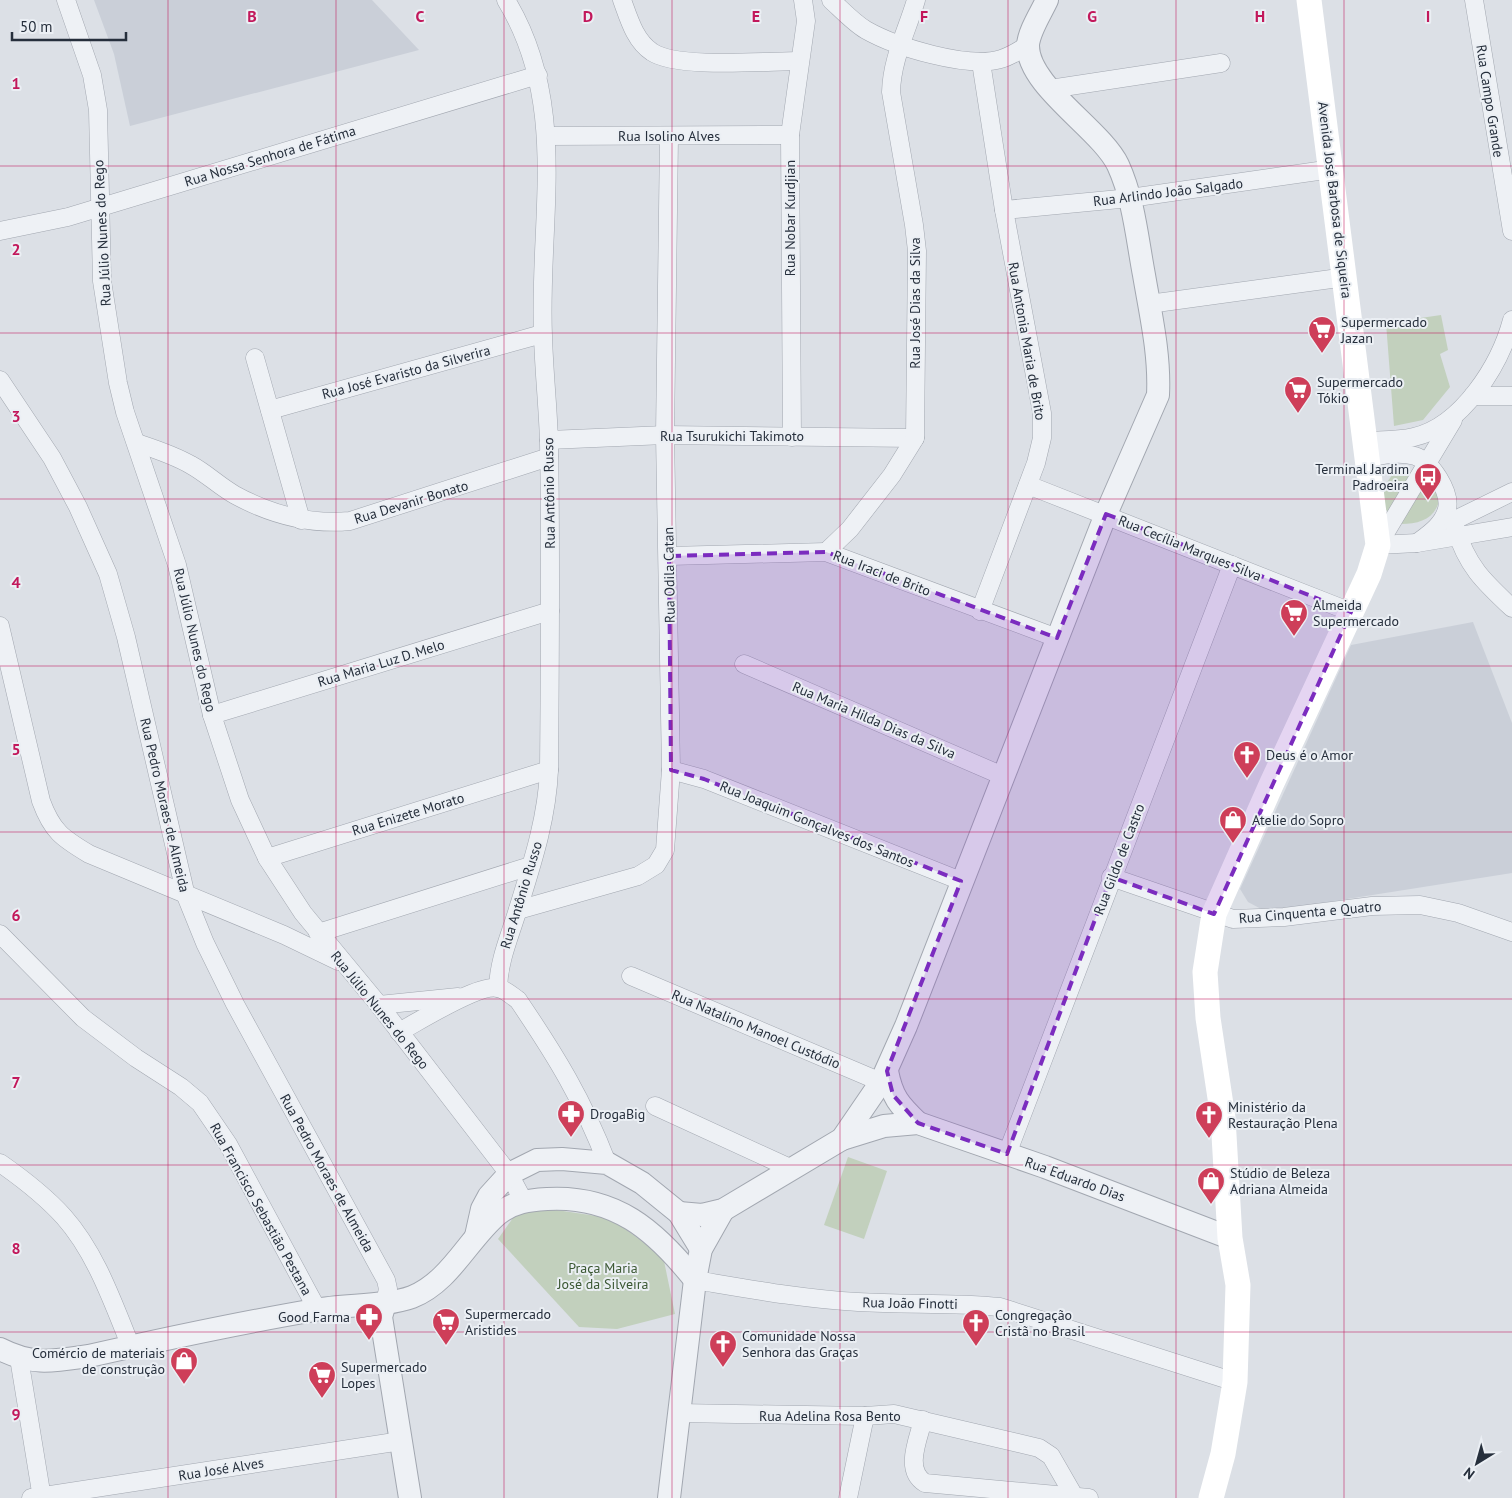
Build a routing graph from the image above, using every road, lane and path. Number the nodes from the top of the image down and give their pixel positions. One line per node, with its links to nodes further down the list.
1 (66, 0): 23 (street, Rua Júlio Nunes do Rego)
2 (506, 0): 15 (street, Rua Antônio Russo)
3 (622, 0): 12 (street)
4 (803, 0): 12 (street, Rua Nobar Kurdjian)
5 (831, 0): 11 (street)
6 (916, 0): 11 (street, Rua José Dias da Silva)
7 (1047, 0): 10 (street)
8 (1309, 0): 20 (main road, Avenida José Barbosa de Siqueira)
9 (1477, 1): 21 (street, Rua Campo Grande)
10 (1028, 45): 13 (street); 16 (street)
11 (898, 46): 13 (street); 39 (street, Rua José Dias da Silva)
12 (800, 61): 17 (street, Rua Nobar Kurdjian)
13 (981, 62): 24 (street, Rua Antonia Maria de Brito)
14 (1221, 63): 16 (street)
15 (538, 75): 18 (street, Rua Antônio Russo); 23 (street, Rua Nossa Senhora de Fátima)
16 (1050, 89): 22 (street)
17 (790, 135): 19 (street, Rua Isolino Alves); 38 (street, Rua Nobar Kurdjian)
18 (547, 136): 19 (street, Rua Isolino Alves); 30 (street, Rua Antônio Russo)
19 (670, 137): 37 (street, Rua Odila Catan)
20 (1332, 169): 22 (street, Rua Arlindo João Salgado); 27 (main road, Avenida José Barbosa de Siqueira)
21 (1508, 188): 26 (street, Rua Campo Grande)
22 (1130, 198): 24 (street, Rua Arlindo João Salgado); 28 (street)
23 (99, 207): 25 (street, Rua Nossa Senhora de Fátima); 40 (street, Rua Júlio Nunes do Rego)
24 (1004, 210): 44 (street, Rua Antonia Maria de Brito)
25 (0, 231)
26 (1512, 232)
27 (1346, 277): 28 (street); 42 (main road, Avenida José Barbosa de Siqueira)
28 (1149, 304): 47 (street)
29 (1512, 320): 33 (street)
30 (542, 334): 35 (street, Rua José Evaristo da Silverira); 41 (street, Rua Antônio Russo)
31 (255, 358): 35 (street)
32 (0, 380): 71 (street, Rua Pedro Moraes de Almeida)
33 (1473, 396): 34 (street); 36 (street)
34 (1512, 396)
35 (270, 410): 48 (street)
36 (1458, 411): 42 (street); 43 (street)
37 (665, 435): 38 (street, Rua Tsurukichi Takimoto); 41 (street, Rua Tsurukichi Takimoto); 54 (street, Rua Odila Catan)
38 (792, 436): 39 (street, Rua Tsurukichi Takimoto)
39 (914, 438): 53 (street, Rua José Dias da Silva)
40 (137, 443): 48 (street, Rua Devanir Bonato); 63 (street, Rua Júlio Nunes do Rego)
41 (549, 449): 48 (street, Rua Devanir Bonato); 57 (street, Rua Antônio Russo)
42 (1365, 450): 43 (street); 52 (main road, Avenida José Barbosa de Siqueira)
43 (1428, 461): 49 (street); 52 (street)
44 (1028, 485): 47 (street, Rua Cecília Marques Silva); 58 (street, Rua Antonia Maria de Brito)
45 (1512, 492): 46 (street)
46 (1490, 503): 49 (street); 50 (street)
47 (1106, 514): 55 (street, Rua Cecília Marques Silva); 61 (street)
48 (301, 520)
49 (1453, 522): 50 (street); 51 (street); 51 (street); 56 (street)
50 (1504, 528)
51 (1417, 543): 52 (street)
52 (1378, 546): 59 (main road, Avenida José Barbosa de Siqueira)
53 (826, 552): 54 (street, Rua Iraci de Brito); 58 (street, Rua Iraci de Brito)
54 (669, 556): 65 (street, Rua Odila Catan)
55 (1232, 565): 59 (street, Rua Cecília Marques Silva); 69 (street, Rua Gildo de Castro)
56 (1512, 608)
57 (550, 611): 63 (street, Rua Maria Luz D. Melo); 64 (street, Rua Antônio Russo)
58 (980, 611): 61 (street, Rua Iraci de Brito)
59 (1351, 612): 73 (main road, Avenida José Barbosa de Siqueira)
60 (0, 626): 71 (street)
61 (1057, 638): 66 (street)
62 (744, 664): 66 (street, Rua Maria Hilda Dias da Silva)
63 (212, 715): 67 (street, Rua Júlio Nunes do Rego)
64 (549, 770): 67 (street, Rua Enizete Morato); 68 (street, Rua Antônio Russo)
65 (671, 770): 70 (street, Rua Joaquim Gonçalves dos Santos); 72 (street, Rua Odila Catan)
66 (1003, 776): 70 (street)
67 (267, 858): 75 (street, Rua Júlio Nunes do Rego)
68 (530, 866): 72 (street, Rua Antônio Russo); 75 (street)
69 (1111, 877): 73 (street, Rua Cinquenta e Quatro); 87 (street, Rua Gildo de Castro)
70 (961, 882): 83 (street)
71 (186, 896): 77 (street); 99 (street, Rua Pedro Moraes de Almeida)
72 (518, 910): 79 (street, Rua Antônio Russo)
73 (1214, 914): 74 (street, Rua Cinquenta e Quatro); 96 (main road, Avenida José Barbosa de Siqueira)
74 (1512, 932)
75 (318, 933): 77 (street, Rua Júlio Nunes do Rego)
76 (0, 934): 100 (street, Rua Francisco Sebastião Pestana)
77 (343, 964): 81 (street, Rua Júlio Nunes do Rego)
78 (631, 976): 83 (street, Rua Natalino Manoel Custódio)
79 (498, 988): 80 (street); 89 (street)
80 (466, 996): 81 (street); 82 (street)
81 (379, 1005): 82 (street, Rua Júlio Nunes do Rego)
82 (399, 1032): 91 (street, Rua Júlio Nunes do Rego)
83 (884, 1077): 85 (street, Rua Eduardo Dias); 86 (street)
84 (655, 1106): 90 (street)
85 (918, 1123): 86 (street, Rua Eduardo Dias); 87 (street, Rua Eduardo Dias)
86 (842, 1139): 90 (street)
87 (1007, 1154): 96 (street, Rua Eduardo Dias)
88 (0, 1163): 101 (street)
89 (607, 1163): 91 (street); 94 (street)
90 (792, 1169): 93 (street)
91 (508, 1174): 92 (street, Rua Júlio Nunes do Rego); 95 (street)
92 (523, 1200): 95 (street); 98 (street)
93 (723, 1210): 94 (street); 97 (street)
94 (678, 1213): 97 (street)
95 (476, 1236): 99 (street)
96 (1230, 1238): 103 (main road, Avenida José Barbosa de Siqueira)
97 (701, 1249): 98 (street)
98 (695, 1280): 103 (street, Rua João Finotti); 104 (street)
99 (385, 1303): 100 (street); 107 (street)
100 (317, 1309): 101 (street)
101 (131, 1347): 102 (street)
102 (9, 1354): 108 (street)
103 (1234, 1382): 113 (main road, Avenida José Barbosa de Siqueira)
104 (678, 1413): 105 (street, Rua Adelina Rosa Bento); 111 (street)
105 (865, 1416): 106 (street, Rua Adelina Rosa Bento); 112 (street)
106 (923, 1420): 109 (street, Rua Adelina Rosa Bento); 109 (street)
107 (401, 1441): 108 (street, Rua José Alves); 110 (street)
108 (38, 1497)
109 (1082, 1497)
110 (410, 1498)
111 (669, 1498)
112 (848, 1498)
113 (1211, 1498)

